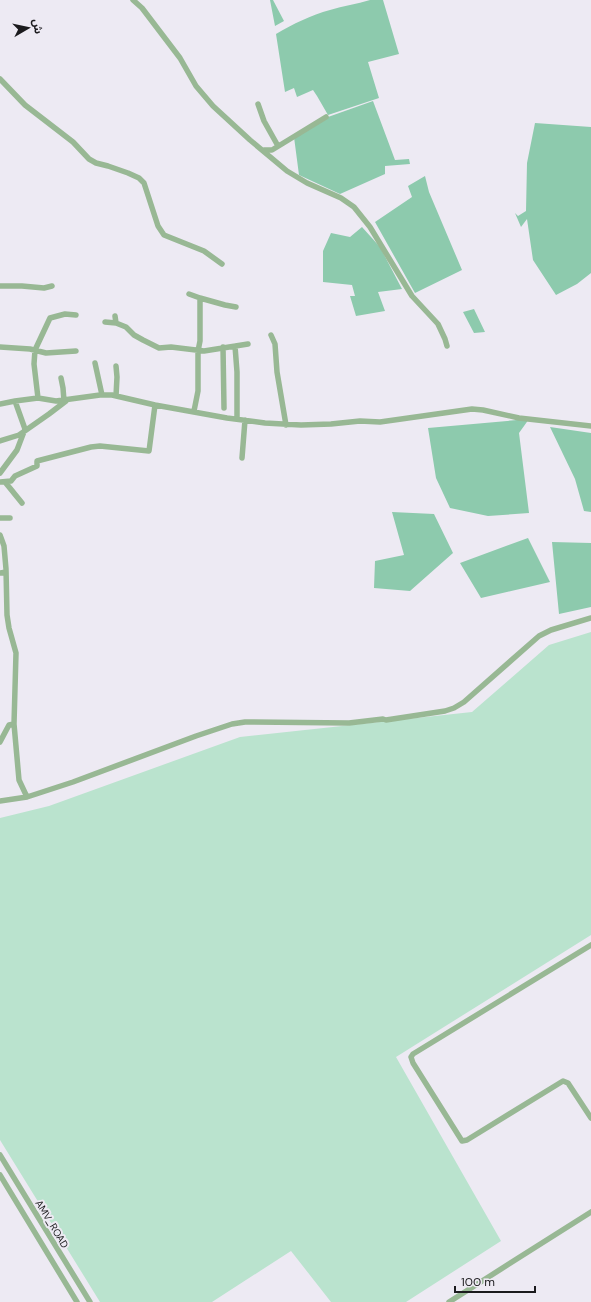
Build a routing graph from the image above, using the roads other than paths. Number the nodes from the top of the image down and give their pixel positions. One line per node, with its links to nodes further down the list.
1 (133, 0): 6 (street)
2 (0, 79): 7 (street)
3 (258, 104): 5 (street)
4 (326, 117): 5 (street)
5 (278, 146): 6 (street)
6 (264, 150): 19 (street)
7 (222, 264)
8 (0, 286): 9 (street)
9 (52, 286)
10 (189, 294): 11 (street)
11 (200, 298): 12 (street); 23 (street)
12 (236, 306)
13 (76, 315): 21 (street)
14 (105, 322): 23 (street)
15 (271, 335): 38 (street)
16 (248, 344): 18 (street)
17 (0, 346): 21 (street)
18 (235, 346): 20 (street); 36 (street)
19 (447, 346)
20 (223, 347): 23 (street); 34 (street)
21 (34, 350): 22 (street); 29 (street)
22 (76, 351)
23 (198, 351): 35 (street)
24 (95, 363): 27 (street)
25 (116, 366): 28 (street)
26 (61, 378): 31 (street)
27 (102, 394): 28 (street); 31 (street)
28 (116, 396): 33 (street)
29 (38, 398): 30 (street); 31 (street)
30 (15, 400): 32 (street); 40 (street)
31 (65, 401): 40 (street)
32 (0, 404)
33 (155, 405): 35 (street); 44 (street)
34 (224, 408)
35 (194, 411): 36 (street)
36 (237, 419): 37 (street)
37 (245, 420): 38 (street); 42 (street)
38 (286, 425): 39 (street)
39 (591, 426)
40 (25, 429): 41 (street); 43 (street)
41 (0, 440)
42 (242, 458)
43 (0, 473)
44 (3, 482): 45 (street)
45 (22, 503)
46 (0, 518): 47 (street)
47 (10, 518)
48 (0, 536): 49 (street)
49 (3, 572): 50 (street)
50 (7, 609): 51 (street); 53 (street)
51 (0, 611)
52 (591, 618): 55 (street)
53 (14, 724): 54 (street); 55 (street)
54 (0, 742)
55 (27, 797): 56 (street)
56 (0, 801)
57 (591, 945): 58 (street)
58 (591, 1118)
59 (0, 1155): 63 (street, AMV_ROAD)
60 (0, 1175): 62 (street)
61 (591, 1212): 64 (street)
62 (77, 1302)
63 (90, 1302)
64 (449, 1302)

